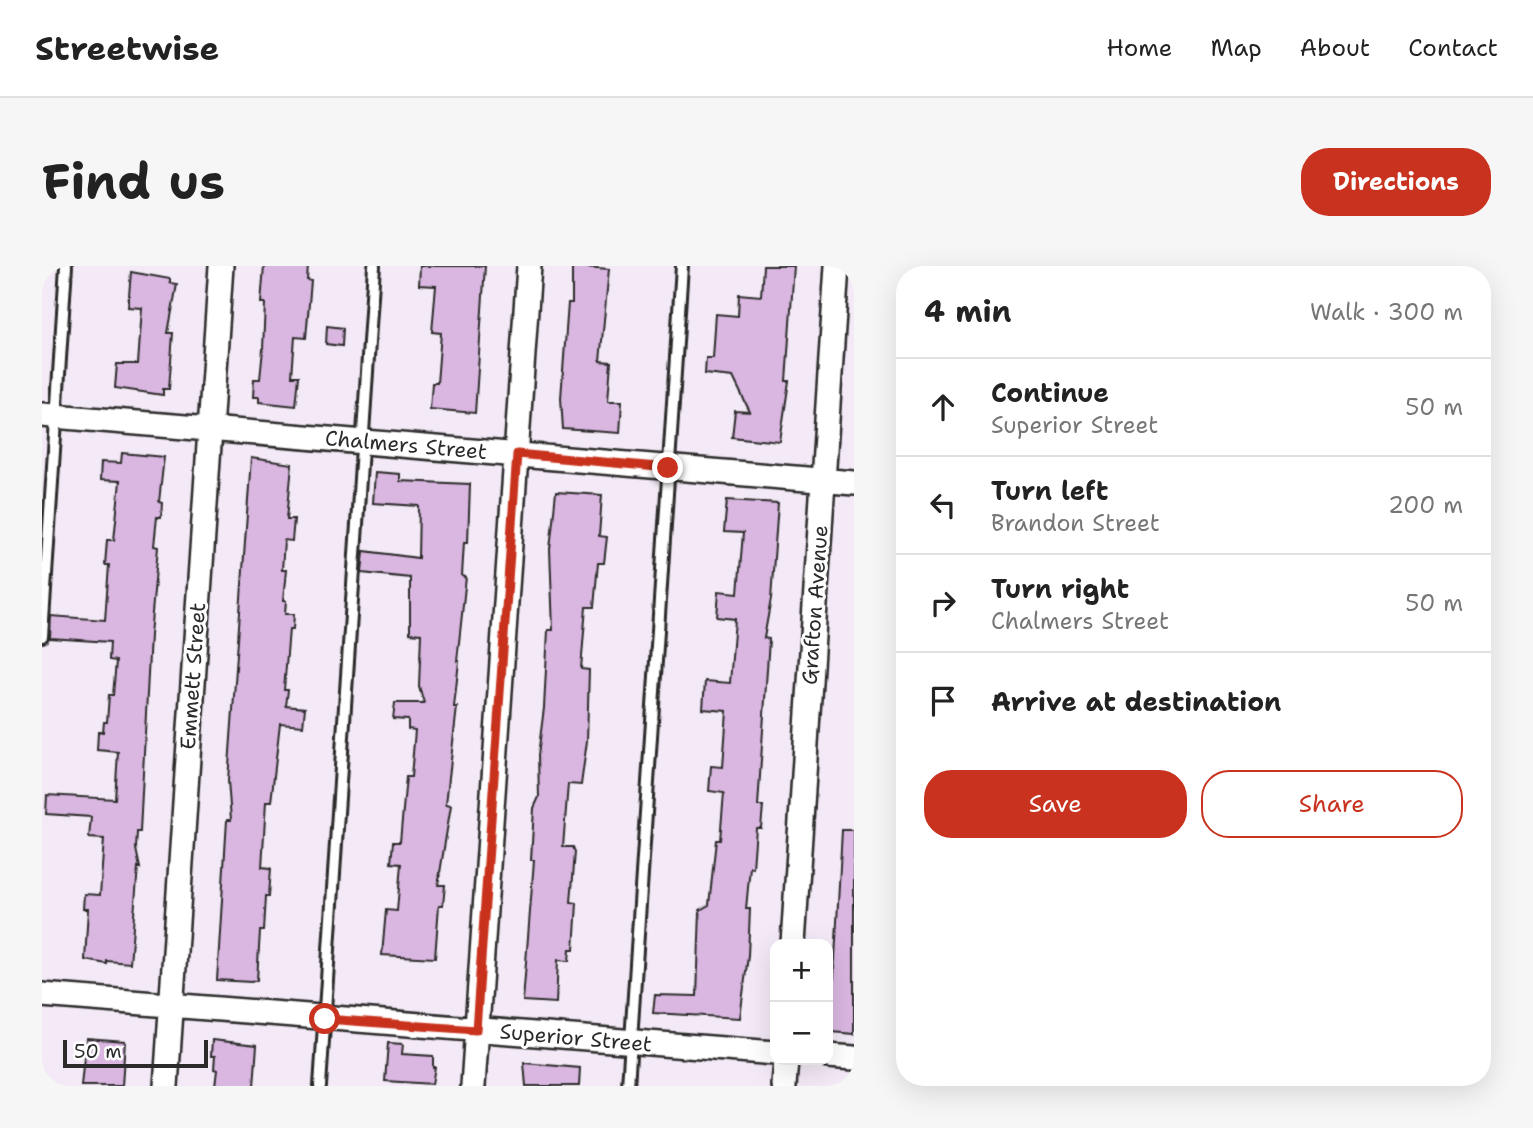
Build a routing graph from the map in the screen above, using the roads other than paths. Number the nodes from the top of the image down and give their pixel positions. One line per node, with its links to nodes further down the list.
1 (66, 266): 7 (lane)
2 (221, 266): 8 (street, Emmett Street)
3 (374, 266): 9 (lane)
4 (529, 266): 10 (street)
5 (682, 266): 11 (lane)
6 (837, 266): 12 (street, Grafton Avenue)
7 (49, 416): 8 (street, Chalmers Street); 14 (lane)
8 (210, 430): 9 (street, Chalmers Street); 17 (street, Emmett Street)
9 (362, 441): 10 (street, Chalmers Street); 18 (lane)
10 (517, 454): 11 (street, Chalmers Street); 19 (street)
11 (668, 468): 12 (street, Chalmers Street); 20 (lane)
12 (823, 481): 13 (street, Chalmers Street); 15 (street, Grafton Avenue)
13 (854, 483)
14 (42, 636)
15 (793, 939)
16 (42, 995): 17 (street, Superior Street)
17 (170, 1004): 18 (street, Superior Street); 25 (street, Emmett Street)
18 (325, 1019): 19 (street, Superior Street); 26 (lane)
19 (476, 1030): 20 (street, Superior Street); 27 (street)
20 (631, 1042): 21 (street, Superior Street); 28 (lane)
21 (770, 1053)
22 (833, 1056): 23 (street)
23 (854, 1058)
24 (786, 1065): 29 (street)
25 (166, 1086)
26 (320, 1086)
27 (473, 1086)
28 (628, 1086)
29 (784, 1086)

